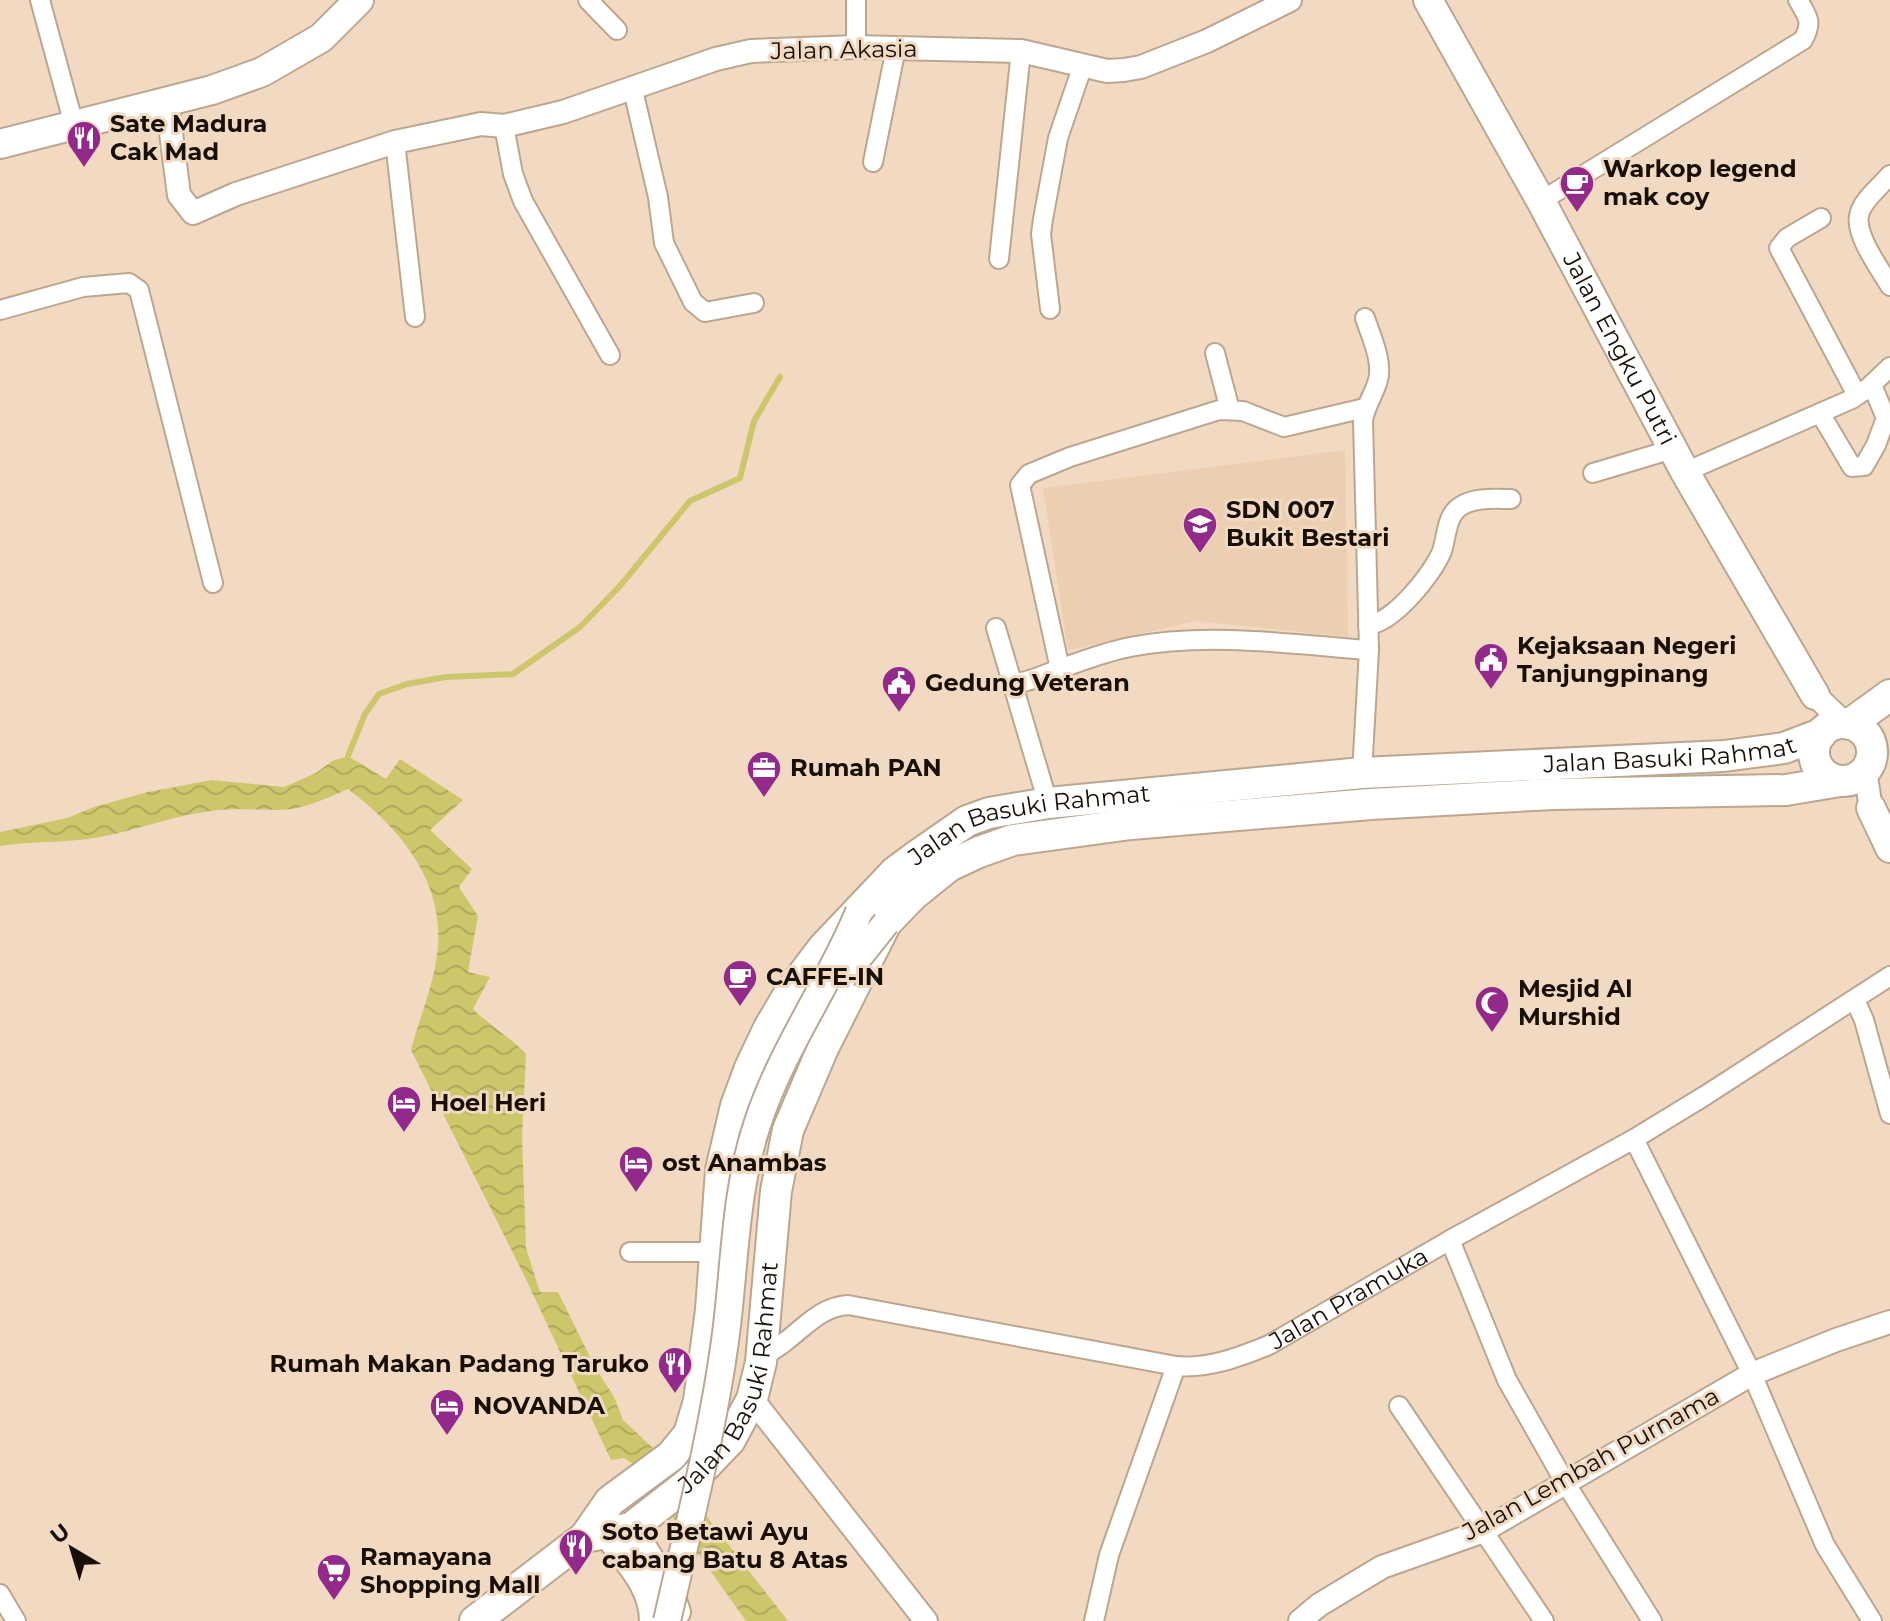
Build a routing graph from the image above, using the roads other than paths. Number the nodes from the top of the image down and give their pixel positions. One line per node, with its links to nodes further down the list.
1 (40, 0): 15 (street)
2 (359, 0): 14 (main road)
3 (588, 0): 8 (street)
4 (856, 0): 9 (street)
5 (1290, 0): 12 (street, Jalan Akasia)
6 (1428, 0): 21 (main road, Jalan Engku Putri)
7 (1798, 0): 21 (street)
8 (617, 30)
9 (856, 47): 10 (street, Jalan Akasia); 13 (street, Jalan Akasia)
10 (896, 48): 11 (street, Jalan Akasia); 19 (street)
11 (1021, 51): 12 (street, Jalan Akasia); 23 (street)
12 (1083, 65): 26 (street)
13 (633, 90): 16 (street, Jalan Akasia); 25 (street)
14 (167, 102): 15 (main road); 17 (street, Jalan Akasia)
15 (74, 125): 18 (main road)
16 (504, 126): 17 (street, Jalan Akasia); 31 (street)
17 (395, 142): 28 (street)
18 (0, 144)
19 (873, 162)
20 (1890, 175): 24 (street)
21 (1541, 201): 37 (main road, Jalan Engku Putri)
22 (1821, 218): 33 (street)
23 (999, 259)
24 (1890, 286)
25 (754, 303)
26 (1050, 309)
27 (0, 310): 40 (street)
28 (415, 317)
29 (1365, 318): 34 (street)
30 (1215, 353): 35 (street)
31 (610, 355)
32 (1890, 367): 33 (street)
33 (1864, 390): 36 (street); 36 (street)
34 (1365, 408): 35 (street); 41 (street)
35 (1230, 410): 44 (street)
36 (1820, 413): 37 (street)
37 (1679, 461): 38 (street); 46 (main road, Jalan Engku Putri)
38 (1593, 473)
39 (1511, 499): 41 (street)
40 (213, 583)
41 (1368, 625): 43 (street)
42 (996, 628): 45 (street)
43 (1369, 650): 44 (street); 50 (street)
44 (1060, 669): 45 (street)
45 (1013, 683): 51 (street)
46 (1815, 695): 48 (street)
47 (1890, 695): 48 (highway, Jalan Basuki Rahmat)
48 (1835, 727): 49 (highway); 49 (highway, Jalan Basuki Rahmat); 50 (highway, Jalan Basuki Rahmat)
49 (1862, 767): 52 (highway, Jalan Basuki Rahmat); 53 (street)
50 (1362, 773): 52 (highway, Jalan Basuki Rahmat)
51 (1048, 803): 52 (highway, Jalan Basuki Rahmat); 55 (highway, Jalan Basuki Rahmat)
52 (1194, 803): 55 (highway, Jalan Basuki Rahmat)
53 (1871, 808): 54 (main road)
54 (1890, 848)
55 (872, 918): 62 (highway, Jalan Basuki Rahmat); 64 (highway, Jalan Basuki Rahmat); 76 (main road, bridge); 77 (main road, bridge)
56 (1890, 976): 57 (street, Jalan Pramuka)
57 (1855, 1000): 58 (street); 59 (street, Jalan Pramuka)
58 (1890, 1114)
59 (1634, 1139): 60 (street, Jalan Pramuka); 66 (street)
60 (1450, 1240): 65 (street, Jalan Pramuka); 69 (street)
61 (630, 1252): 62 (street)
62 (716, 1252): 70 (highway, Jalan Basuki Rahmat)
63 (1890, 1322): 66 (street, Jalan Lembah Purnama)
64 (761, 1362): 65 (street, Jalan Pramuka); 67 (highway, Jalan Basuki Rahmat)
65 (1176, 1366): 79 (street)
66 (1752, 1374): 69 (street, Jalan Lembah Purnama); 83 (street)
67 (752, 1399): 70 (highway, Jalan Basuki Rahmat); 78 (street)
68 (1399, 1406): 71 (street)
69 (1566, 1484): 71 (street, Jalan Lembah Purnama); 82 (street)
70 (618, 1528): 74 (highway); 75 (main road); 77 (main road)
71 (1481, 1532): 80 (street, Jalan Lembah Purnama); 81 (street)
72 (0, 1594): 73 (street)
73 (16, 1621)
74 (475, 1621)
75 (653, 1621)
76 (667, 1621)
77 (680, 1621)
78 (926, 1621)
79 (1094, 1621)
80 (1300, 1621)
81 (1544, 1621)
82 (1652, 1621)
83 (1872, 1621)

